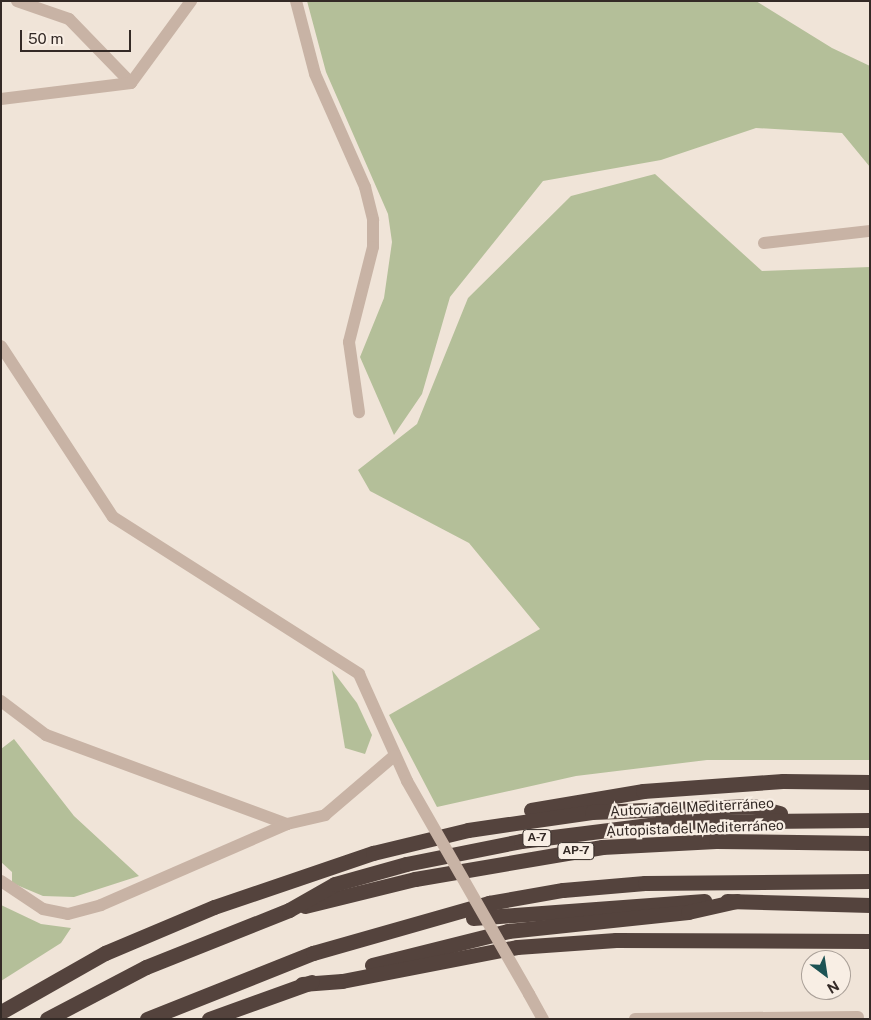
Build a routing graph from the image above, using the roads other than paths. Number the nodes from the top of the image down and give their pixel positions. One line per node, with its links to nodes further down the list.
1 (17, 1): 4 (street)
2 (190, 1): 4 (street)
3 (296, 1): 9 (street)
4 (131, 83): 5 (street)
5 (1, 99)
6 (870, 231): 7 (street)
7 (764, 243)
8 (1, 346): 11 (street)
9 (359, 412)
10 (1, 701): 15 (street)
11 (394, 756): 15 (street); 32 (street, bridge)
12 (870, 782): 16 (highway)
13 (796, 818): 14 (highway, Autovía del Mediterráneo / A-7); 16 (highway); 22 (highway, Autovía del Mediterráneo / A-7)
14 (870, 820)
15 (287, 824): 19 (street)
16 (468, 830): 26 (highway)
17 (870, 843): 22 (highway, Autopista del Mediterráneo / AP-7)
18 (870, 881): 23 (highway)
19 (1, 882)
20 (737, 901): 21 (highway); 23 (highway); 25 (highway)
21 (870, 905)
22 (288, 910): 29 (highway)
23 (439, 920): 30 (highway)
24 (870, 941): 25 (highway)
25 (302, 984): 31 (highway)
26 (1, 1012)
27 (858, 1017): 28 (street)
28 (693, 1018): 33 (street)
29 (47, 1019)
30 (147, 1019)
31 (209, 1019)
32 (543, 1019)
33 (635, 1019)

